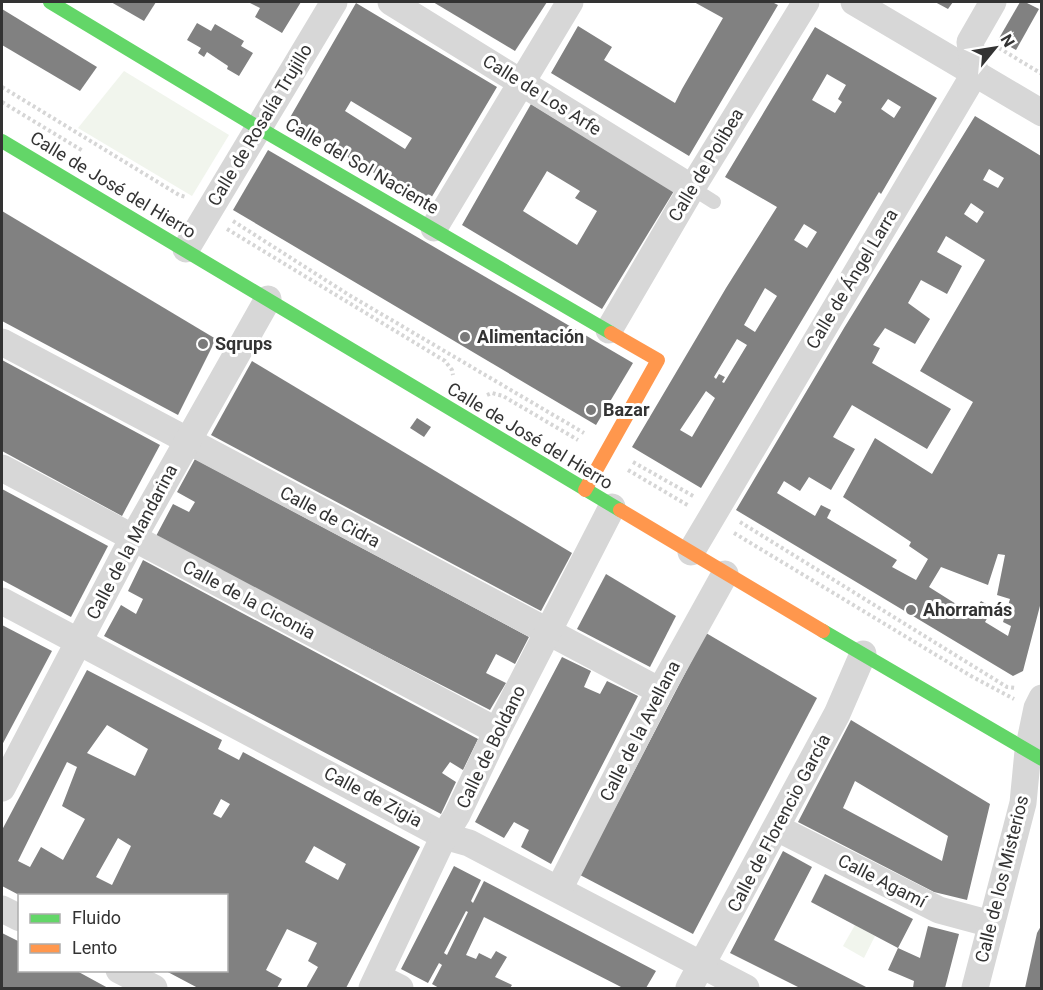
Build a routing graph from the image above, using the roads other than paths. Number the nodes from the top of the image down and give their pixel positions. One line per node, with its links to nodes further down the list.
1 (50, 2): 11 (street, Calle del Sol Naciente)
2 (334, 2): 11 (street, Calle de Rosalía Trujillo)
3 (392, 2): 9 (street, Calle de Los Arfe)
4 (570, 2): 9 (street)
5 (806, 2): 13 (street, Calle de Polibea)
6 (854, 2): 8 (street)
7 (993, 2): 8 (street)
8 (975, 73): 10 (street); 24 (street, Calle de Ángel Larra)
9 (521, 82): 13 (street, Calle de Los Arfe); 14 (street)
10 (1041, 113)
11 (260, 128): 14 (street, Calle del Sol Naciente); 15 (street, Calle de Rosalía Trujillo)
12 (2, 141): 15 (street, Calle de José del Hierro)
13 (703, 195): 17 (street, Calle de Polibea)
14 (434, 228): 17 (street, Calle del Sol Naciente)
15 (186, 249): 16 (street, Calle de José del Hierro)
16 (268, 299): 19 (street, Calle de la Mandarina); 21 (street, Calle de José del Hierro)
17 (609, 330): 21 (street, Calle del Sol Naciente)
18 (2, 342): 19 (street, Calle de Cidra)
19 (188, 441): 23 (street, Calle de la Mandarina); 27 (street, Calle de Cidra)
20 (2, 468): 23 (street, Calle de la Ciconia)
21 (585, 490): 22 (street, Calle de José del Hierro)
22 (612, 507): 24 (street, Calle de José del Hierro); 27 (street, Calle de Boldano)
23 (133, 538): 28 (street, Calle de la Mandarina); 32 (street, Calle de la Ciconia)
24 (691, 552): 25 (street, Calle de José del Hierro)
25 (725, 574): 29 (street, Calle de José del Hierro); 30 (street, Calle de la Avellana)
26 (2, 601): 28 (street, Calle de Zigia)
27 (548, 633): 30 (street, Calle de Cidra); 32 (street, Calle de Boldano)
28 (79, 642): 34 (street, Calle de la Mandarina); 36 (street, Calle de Zigia)
29 (863, 654): 33 (street, Calle de José del Hierro); 35 (street, Calle de Florencio García)
30 (660, 691): 37 (street, Calle de la Avellana)
31 (1035, 699): 33 (street, Calle de los Misterios)
32 (497, 731): 36 (street, Calle de Boldano)
33 (1034, 755): 40 (street, Calle de los Misterios)
34 (2, 788)
35 (777, 828): 40 (street, Calle Agamí); 42 (street, Calle de Florencio García)
36 (444, 836): 37 (street, Calle de Zigia); 43 (street, Calle de Boldano)
37 (559, 890): 42 (street, Calle de Zigia)
38 (2, 909): 39 (street)
39 (18, 917)
40 (991, 924): 46 (street, Calle de los Misterios)
41 (124, 972): 44 (street)
42 (695, 977): 45 (street, Calle de Zigia)
43 (383, 985)
44 (154, 988)
45 (746, 988)
46 (975, 988)

